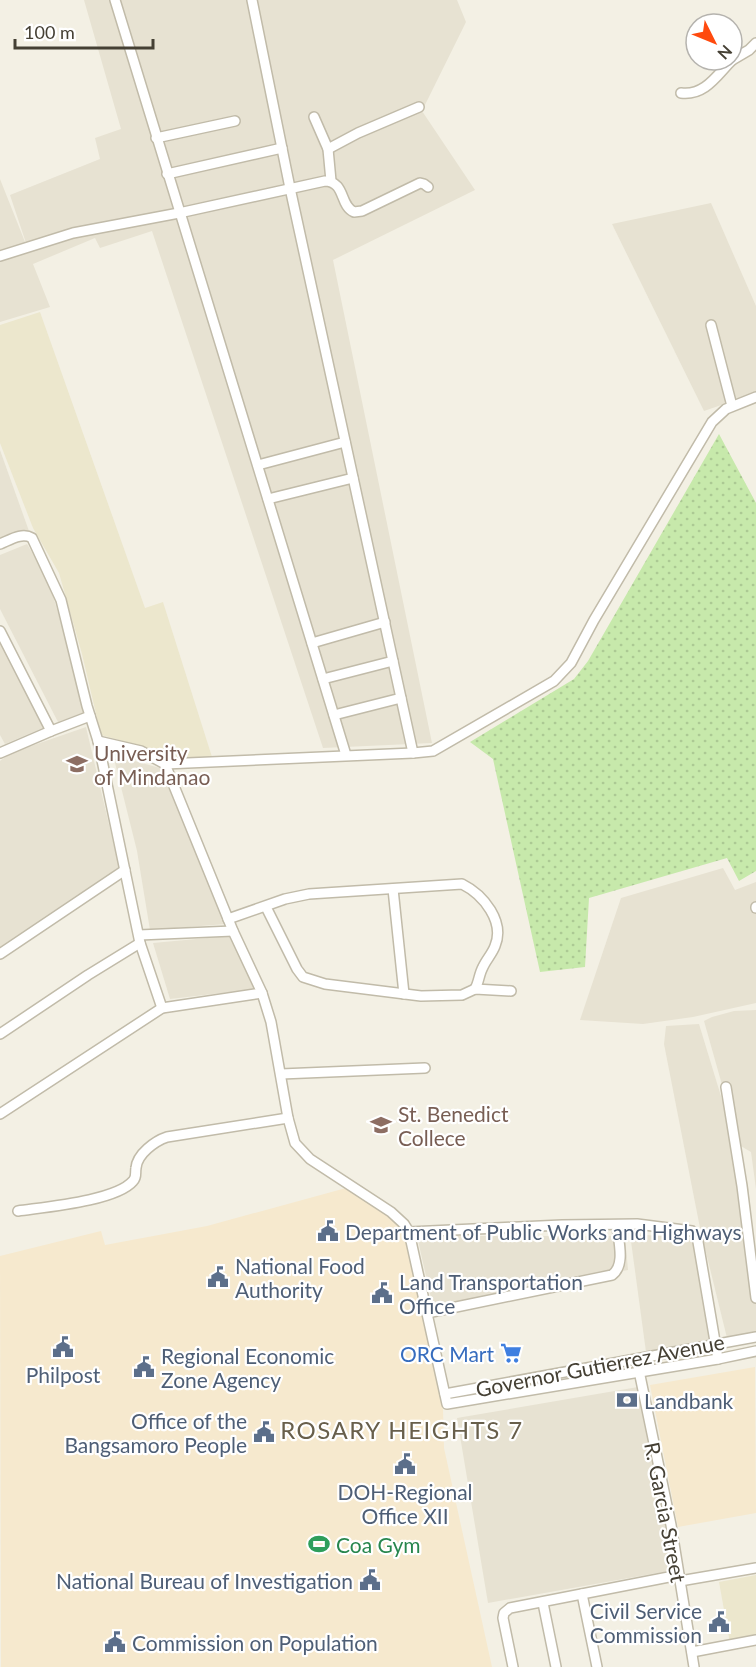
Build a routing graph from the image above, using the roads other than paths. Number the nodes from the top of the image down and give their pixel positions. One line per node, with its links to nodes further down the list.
1 (115, 0): 10 (street)
2 (252, 0): 11 (street)
3 (756, 43): 4 (street)
4 (744, 53)
5 (721, 72): 6 (street)
6 (681, 93)
7 (419, 107): 12 (street)
8 (314, 117): 12 (street)
9 (235, 121): 10 (street)
10 (156, 138): 13 (street)
11 (282, 148): 13 (street); 16 (street)
12 (328, 149): 14 (street)
13 (167, 174): 17 (street)
14 (331, 181): 15 (street); 16 (street)
15 (428, 187)
16 (290, 188): 17 (street); 22 (street)
17 (179, 213): 18 (street); 23 (street)
18 (0, 256)
19 (711, 325): 21 (street)
20 (756, 397): 21 (street)
21 (732, 406): 38 (street)
22 (345, 442): 23 (street); 24 (street)
23 (258, 465): 25 (street)
24 (353, 478): 25 (street); 27 (street)
25 (268, 499): 29 (street)
26 (0, 544): 34 (street)
27 (385, 622): 29 (street); 30 (street)
28 (0, 631): 35 (street)
29 (312, 643): 31 (street)
30 (393, 661): 31 (street); 32 (street)
31 (323, 679): 33 (street)
32 (401, 698): 33 (street); 38 (street)
33 (334, 715): 39 (street)
34 (90, 716): 35 (street); 36 (street)
35 (51, 731): 37 (street)
36 (98, 741): 40 (street); 41 (street)
37 (0, 753)
38 (413, 753): 39 (street)
39 (346, 754): 40 (street)
40 (165, 764): 44 (street)
41 (125, 870): 46 (street); 47 (street)
42 (393, 889): 43 (street); 48 (street); 51 (street)
43 (266, 907): 44 (street); 51 (street)
44 (228, 919): 45 (street)
45 (233, 931): 46 (street); 50 (street)
46 (139, 939): 52 (street); 53 (street)
47 (0, 954)
48 (475, 989): 49 (street); 51 (street)
49 (511, 991)
50 (262, 993): 52 (street); 55 (street)
51 (404, 994)
52 (162, 1008): 57 (street)
53 (0, 1034)
54 (425, 1068): 55 (street)
55 (281, 1074): 58 (street)
56 (726, 1088): 62 (street)
57 (0, 1114)
58 (288, 1118): 59 (street); 61 (street)
59 (18, 1211)
60 (617, 1225): 61 (street); 63 (street); 65 (street)
61 (409, 1232): 63 (street)
62 (756, 1298)
63 (427, 1313): 70 (street)
64 (756, 1337): 65 (street, Governor Gutierrez Avenue)
65 (715, 1343): 67 (street, Governor Gutierrez Avenue); 68 (street)
66 (756, 1351): 68 (street, Governor Gutierrez Avenue)
67 (636, 1358): 69 (street, R. Garcia Street); 70 (street, Governor Gutierrez Avenue)
68 (718, 1359): 69 (street, Governor Gutierrez Avenue)
69 (639, 1372): 70 (street, Governor Gutierrez Avenue); 72 (street, R. Garcia Street)
70 (446, 1399)
71 (756, 1568): 72 (street)
72 (679, 1578): 73 (street); 76 (street, R. Garcia Street)
73 (582, 1594): 74 (street); 79 (street)
74 (543, 1603): 77 (street); 78 (street)
75 (756, 1640): 76 (street)
76 (692, 1652): 80 (street, R. Garcia Street)
77 (513, 1667)
78 (556, 1667)
79 (597, 1667)
80 (694, 1667)

